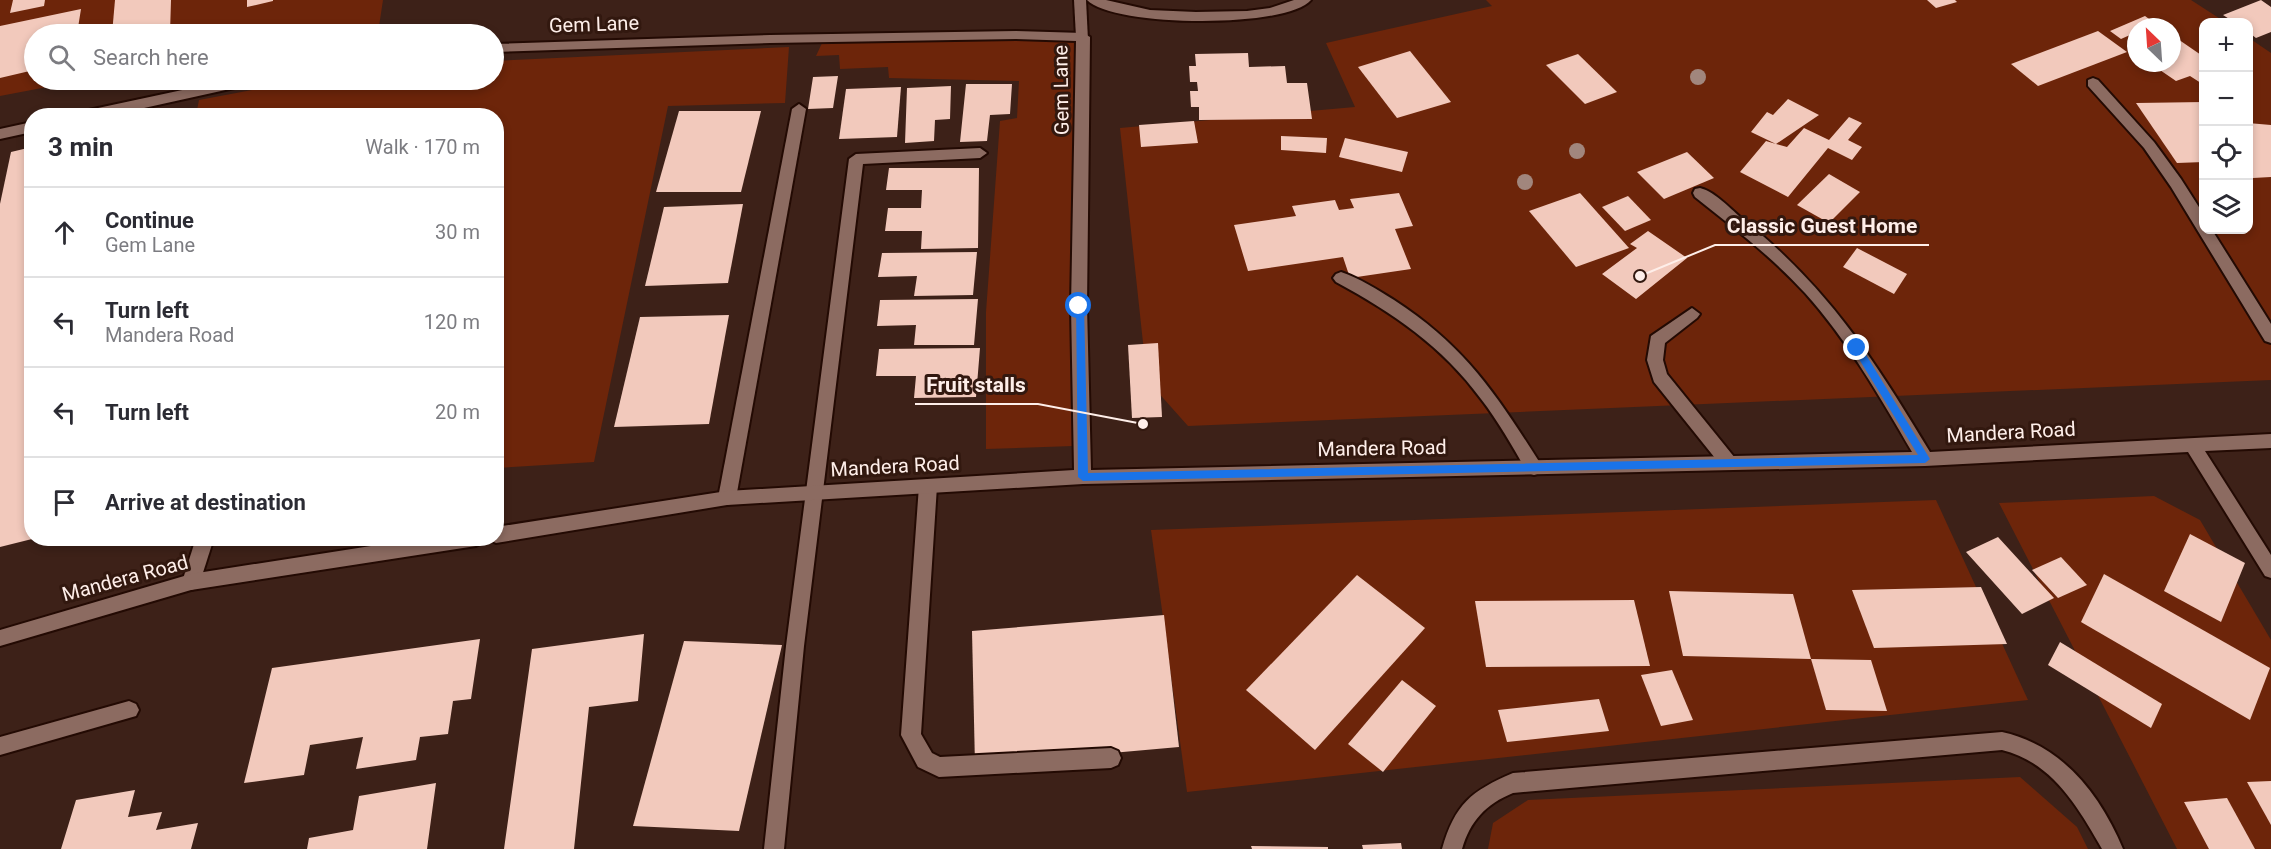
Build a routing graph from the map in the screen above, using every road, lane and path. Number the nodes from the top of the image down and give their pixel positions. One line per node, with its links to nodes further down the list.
1 (1080, 0): 4 (street)
2 (1093, 0): 3 (street)
3 (1305, 0)
4 (1083, 37): 5 (street, Gem Lane); 24 (street, Gem Lane)
5 (504, 48)
6 (2093, 82): 14 (street)
7 (202, 90): 8 (street)
8 (120, 108)
9 (799, 110): 27 (street)
10 (24, 129): 11 (street)
11 (0, 134)
12 (980, 153): 26 (street)
13 (1700, 194): 21 (street)
14 (2199, 221)
15 (2207, 234): 18 (street)
16 (1341, 278): 23 (street)
17 (1692, 314): 22 (street)
18 (2271, 336)
19 (2271, 441): 20 (street, Mandera Road)
20 (2192, 445): 21 (street, Mandera Road); 31 (street)
21 (1925, 459): 22 (street, Mandera Road)
22 (1729, 464): 23 (street, Mandera Road)
23 (1534, 468): 24 (street, Mandera Road)
24 (1083, 477): 25 (street, Mandera Road)
25 (928, 486): 26 (street, Mandera Road); 36 (street)
26 (814, 493): 27 (street, Mandera Road); 37 (street)
27 (728, 498): 28 (street, Mandera Road)
28 (504, 534)
29 (202, 546): 32 (street)
30 (420, 546): 32 (street, Mandera Road)
31 (2271, 570)
32 (191, 582): 33 (street, Mandera Road)
33 (0, 638)
34 (129, 710): 35 (street)
35 (0, 746)
36 (1111, 758)
37 (774, 849)
38 (1452, 849): 39 (street)
39 (2113, 849)

